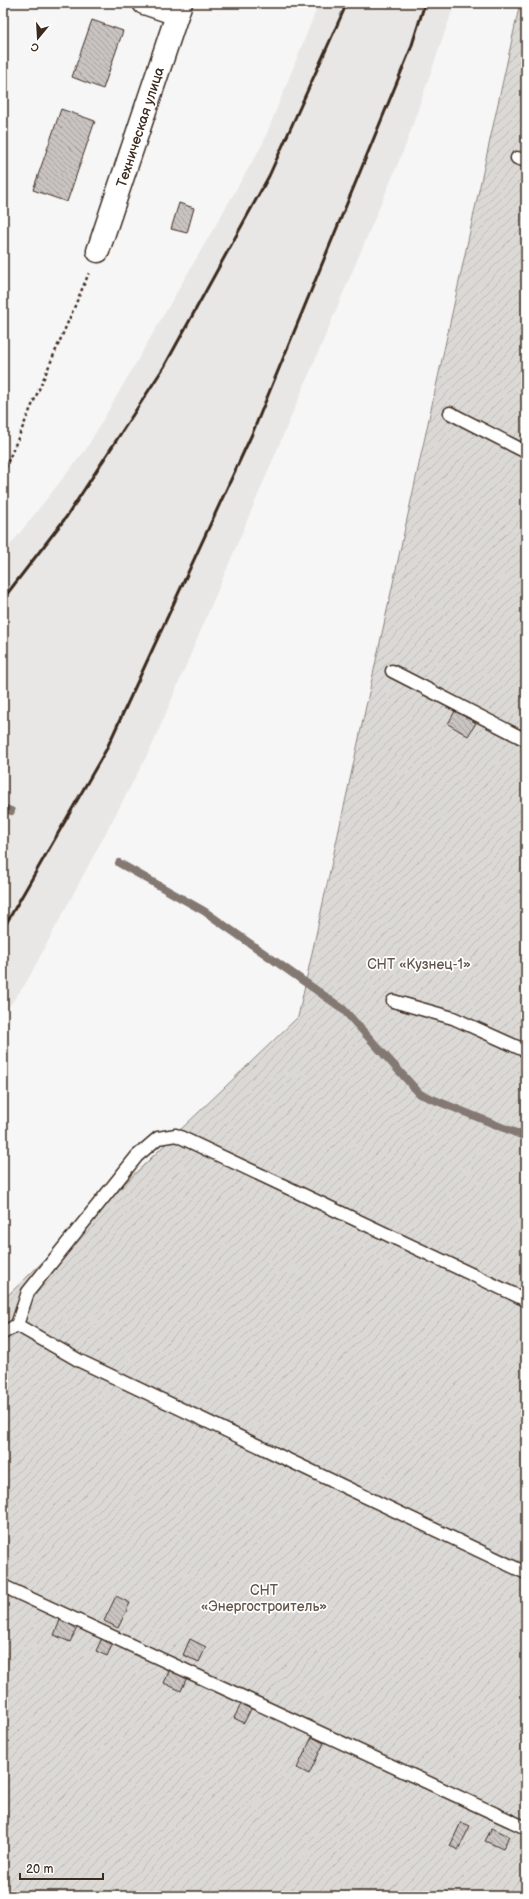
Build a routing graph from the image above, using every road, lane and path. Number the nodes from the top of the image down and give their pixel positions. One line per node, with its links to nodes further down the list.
1 (144, 3): 2 (street)
2 (179, 9): 3 (street, Техническая улица)
3 (98, 251): 6 (path)
4 (450, 414): 5 (lane)
5 (526, 452)
6 (3, 473)
7 (392, 671): 8 (lane)
8 (526, 740)
9 (393, 1001): 10 (lane)
10 (526, 1051)
11 (526, 1300): 12 (lane)
12 (17, 1325): 13 (lane); 14 (lane)
13 (3, 1333)
14 (526, 1573)
15 (3, 1586): 16 (lane)
16 (526, 1828)

